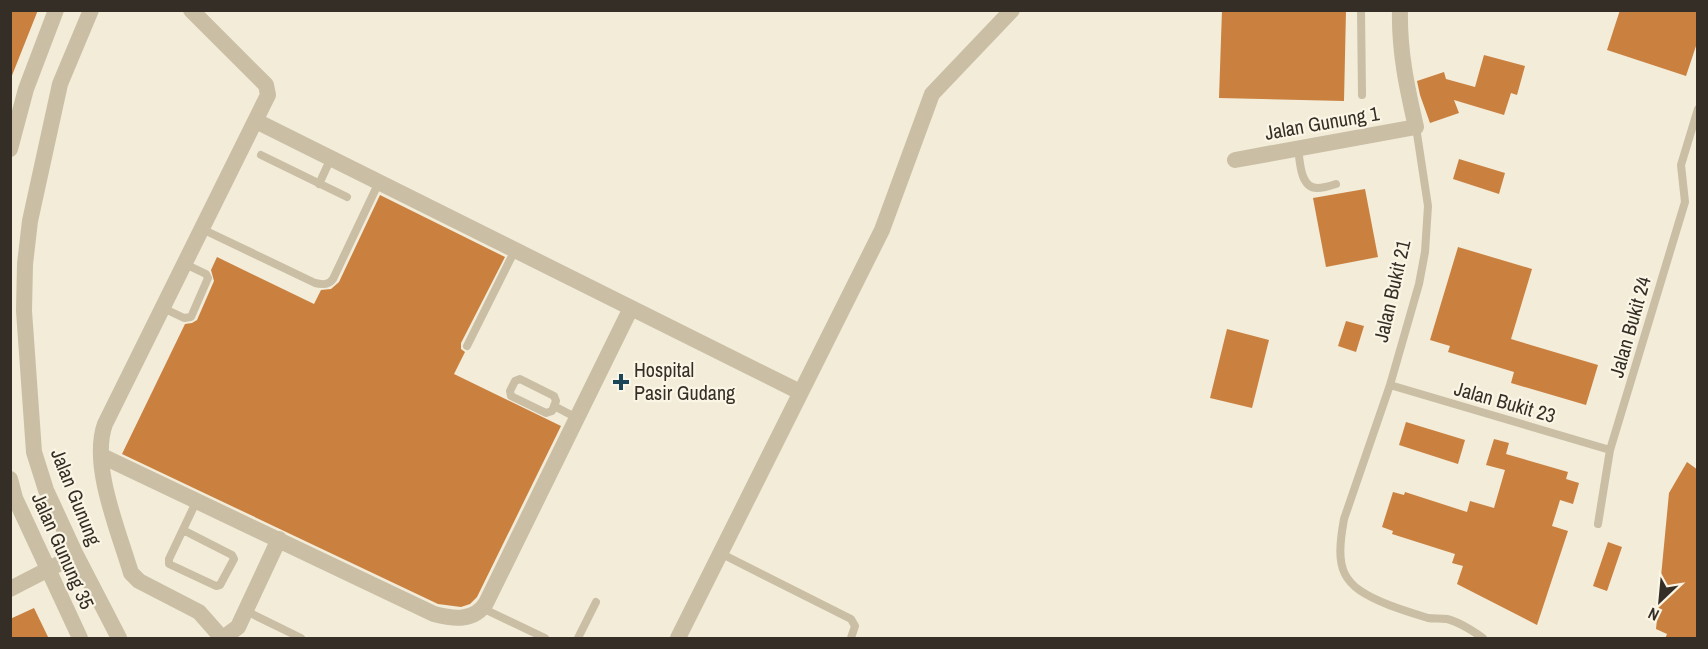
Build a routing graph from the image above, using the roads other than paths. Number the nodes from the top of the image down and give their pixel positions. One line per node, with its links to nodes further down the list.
1 (56, 10): 12 (street)
2 (91, 10): 22 (street, Jalan Gunung)
3 (190, 10): 9 (street)
4 (1012, 10): 28 (street)
5 (1360, 10): 7 (lane)
6 (1400, 10): 10 (street, Jalan Bukit 21)
7 (1362, 95)
8 (1698, 109): 31 (lane, Jalan Bukit 24)
9 (256, 121): 14 (street); 20 (street)
10 (1416, 127): 11 (street, Jalan Gunung 1); 27 (lane, Jalan Bukit 21)
11 (1298, 148): 15 (street, Jalan Gunung 1); 18 (lane)
12 (10, 149)
13 (261, 155): 17 (lane)
14 (331, 158): 16 (street); 17 (lane)
15 (1235, 160)
16 (379, 182): 20 (lane); 21 (street)
17 (319, 184): 19 (lane)
18 (1336, 184)
19 (347, 197)
20 (202, 229): 23 (street)
21 (515, 250): 25 (street); 26 (lane)
22 (18, 263): 39 (street, Jalan Gunung)
23 (185, 264): 24 (street); 24 (lane)
24 (163, 308): 32 (street)
25 (630, 308): 28 (street); 30 (street)
26 (467, 346)
27 (1390, 385): 31 (lane, Jalan Bukit 23); 53 (lane, Jalan Bukit 21)
28 (800, 392): 38 (street)
29 (554, 406): 29 (lane); 30 (lane)
30 (577, 418): 43 (street)
31 (1610, 450): 35 (lane, Jalan Bukit 24)
32 (102, 456): 34 (street); 47 (street)
33 (10, 479): 40 (street, Jalan Gunung 35)
34 (197, 500): 36 (lane); 37 (street)
35 (1598, 524)
36 (183, 530): 36 (lane)
37 (279, 539): 43 (street); 44 (street)
38 (719, 553): 51 (street); 52 (lane)
39 (76, 555): 40 (street); 46 (street, Jalan Gunung)
40 (47, 570): 41 (street); 45 (street, Jalan Gunung 35)
41 (10, 588)
42 (596, 602): 50 (lane)
43 (482, 608): 49 (lane)
44 (246, 611): 47 (street); 48 (lane)
45 (80, 639)
46 (119, 639)
47 (223, 639)
48 (301, 639)
49 (545, 639)
50 (578, 639)
51 (678, 639)
52 (851, 639)
53 (1483, 639)

